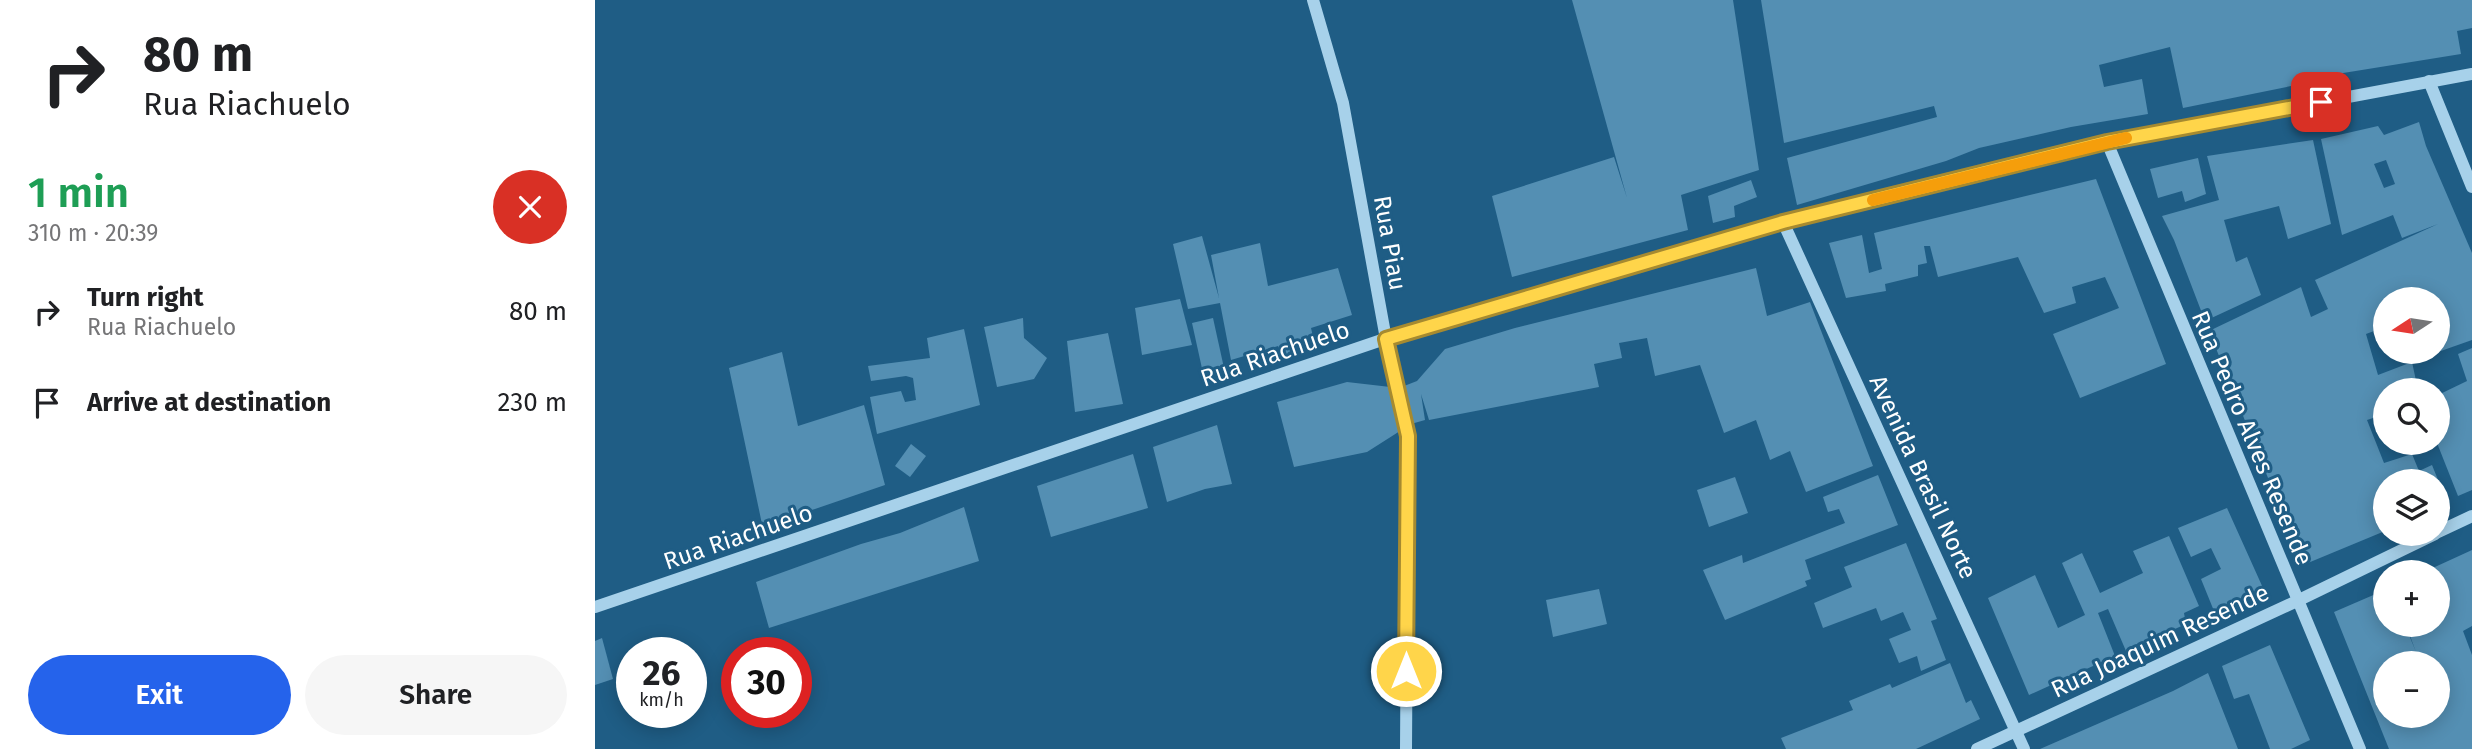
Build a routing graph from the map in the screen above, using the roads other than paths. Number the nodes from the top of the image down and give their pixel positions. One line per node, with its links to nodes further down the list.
1 (1313, 0): 7 (street, Rua Piau)
2 (2472, 74): 3 (street, Rua Riachuelo)
3 (2429, 81): 4 (street, Rua Riachuelo); 5 (street)
4 (2107, 142): 6 (street, Rua Riachuelo); 11 (street, Rua Pedro Alves Resende)
5 (2472, 187)
6 (1783, 222): 7 (street, Rua Riachuelo); 13 (street, Avenida Brasil Norte)
7 (1386, 339): 12 (street, Rua Riachuelo); 14 (street, Rua Piau)
8 (2472, 516): 9 (street, Rua Joaquim Resende)
9 (2450, 526)
10 (2409, 546): 11 (street, Rua Joaquim Resende)
11 (2297, 601): 13 (street, Rua Joaquim Resende); 17 (street, Rua Pedro Alves Resende)
12 (595, 607)
13 (2016, 731): 15 (street, Rua Joaquim Resende); 16 (street, Avenida Brasil Norte)
14 (1406, 749)
15 (1977, 749)
16 (2024, 749)
17 (2360, 749)

